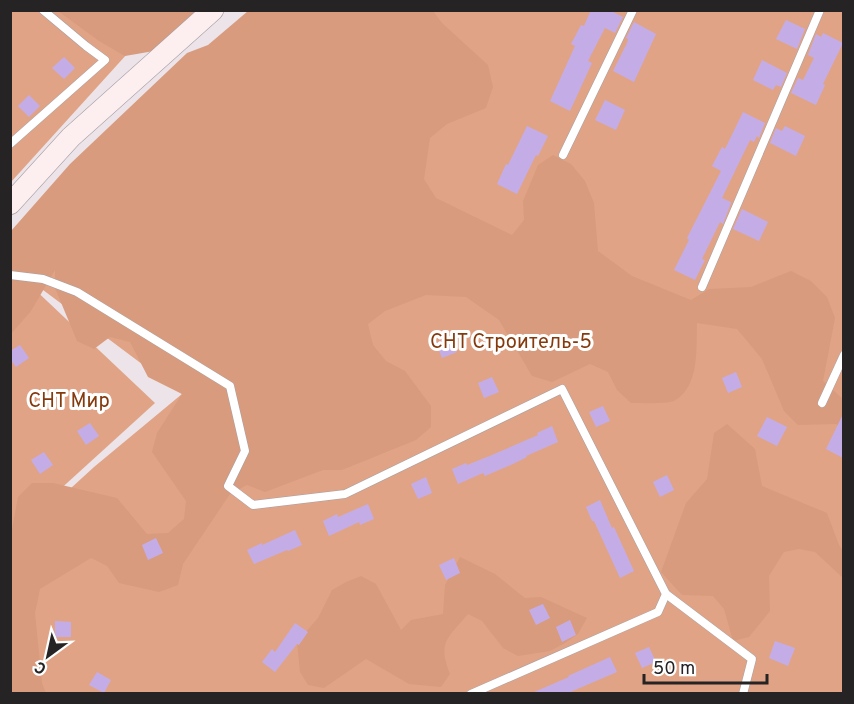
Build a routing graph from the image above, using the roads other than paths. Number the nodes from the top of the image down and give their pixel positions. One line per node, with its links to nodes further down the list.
1 (43, 10): 5 (lane)
2 (213, 10): 7 (street)
3 (633, 10): 6 (lane)
4 (820, 10): 9 (lane)
5 (10, 144)
6 (563, 155)
7 (10, 204)
8 (10, 275): 12 (lane)
9 (702, 287)
10 (843, 355): 11 (lane)
11 (822, 403)
12 (666, 594): 13 (lane); 14 (lane)
13 (471, 693)
14 (743, 693)

